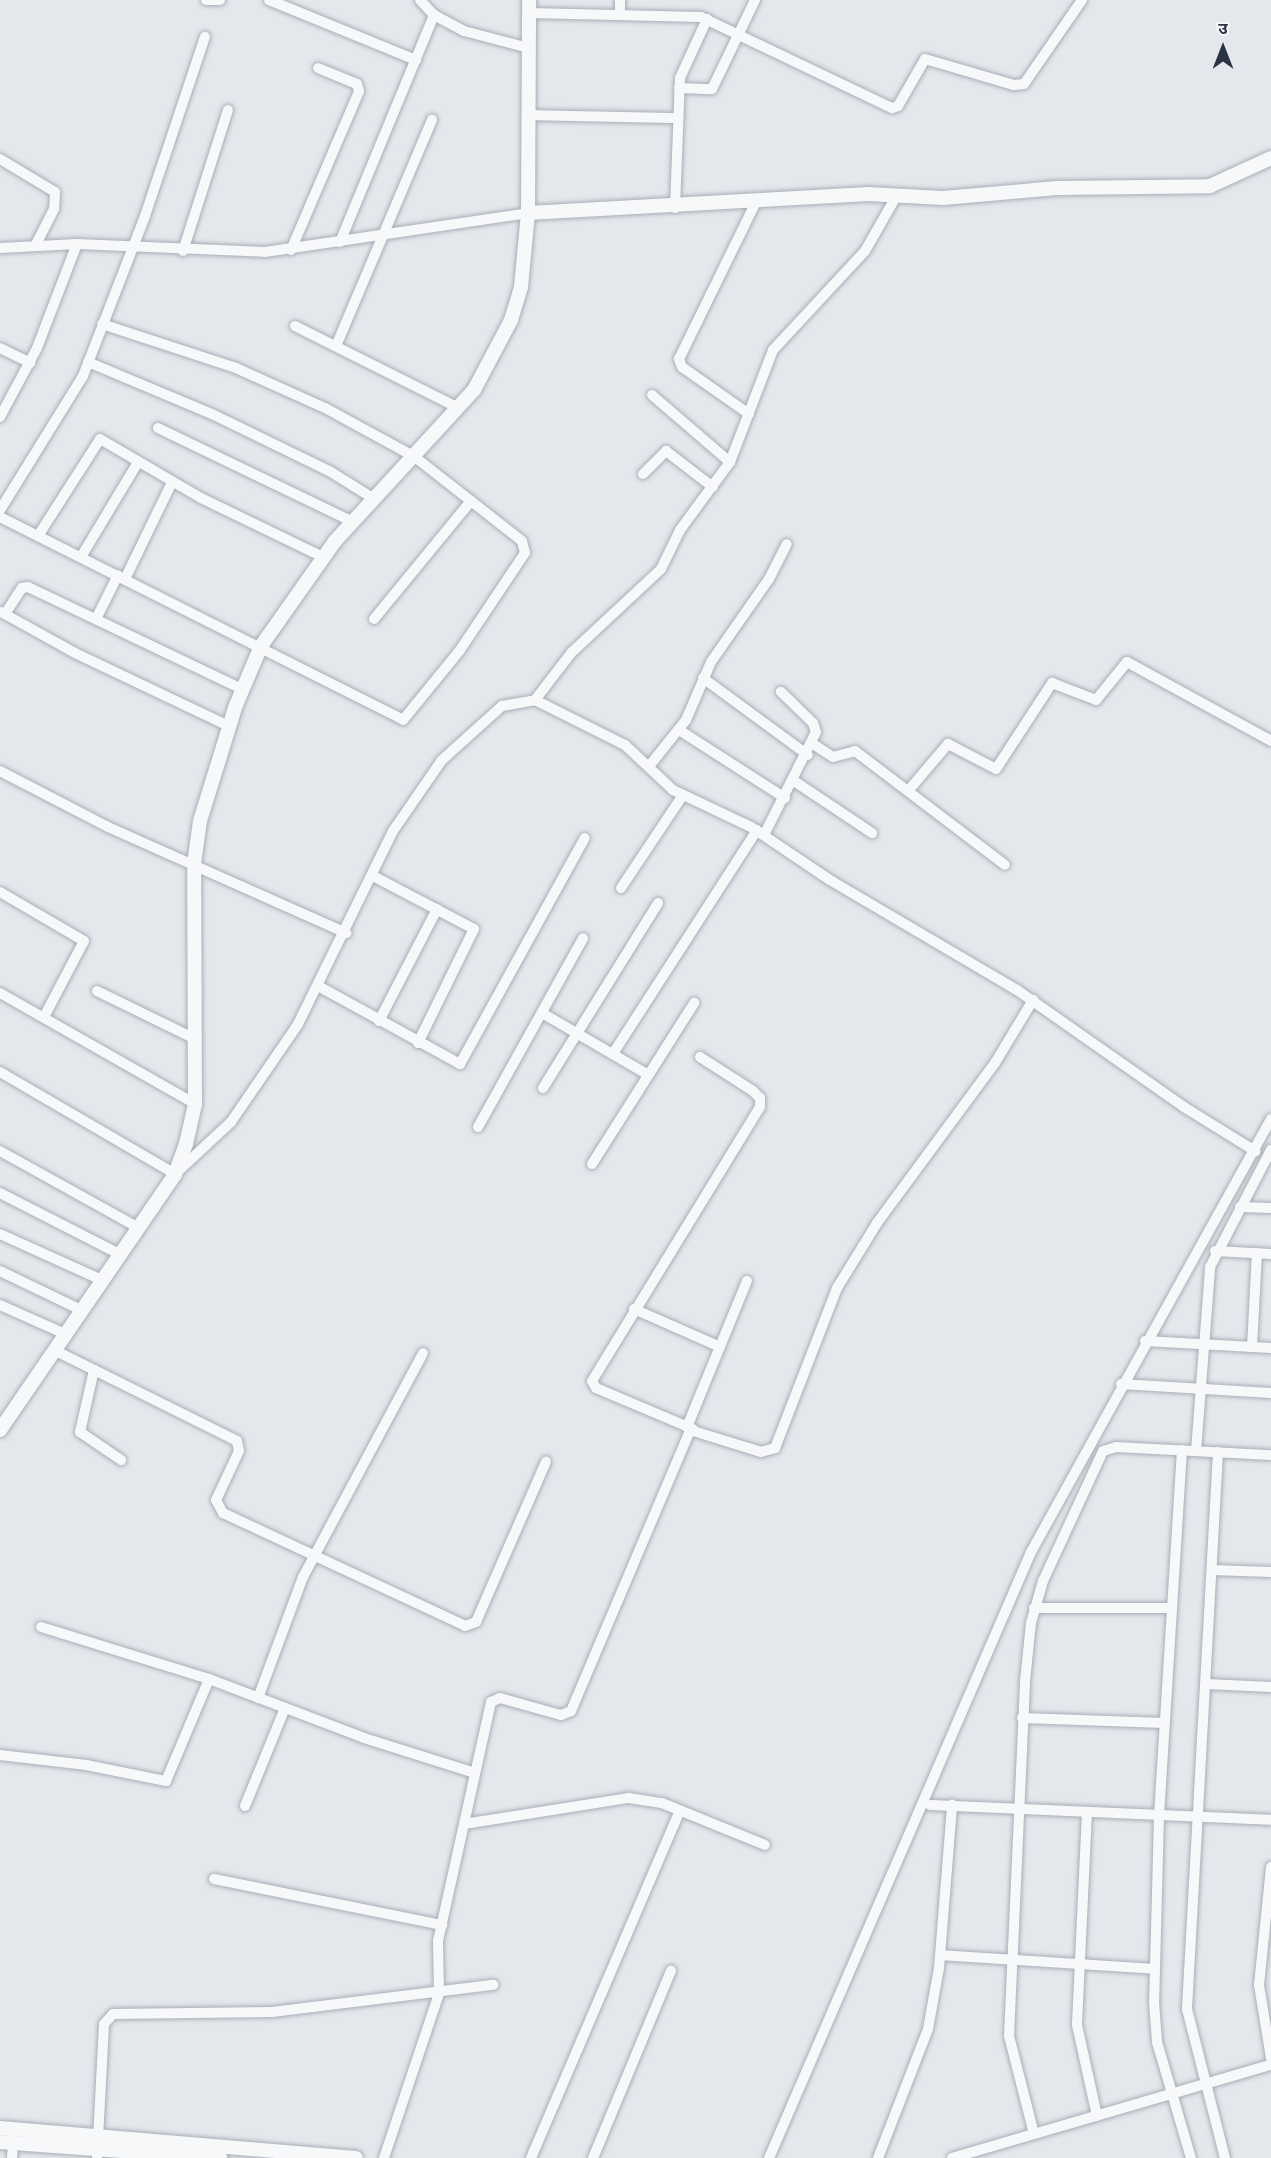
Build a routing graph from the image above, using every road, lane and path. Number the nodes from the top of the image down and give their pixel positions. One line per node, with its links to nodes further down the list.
1 (206, 0): 2 (street)
2 (220, 0)
3 (268, 0): 15 (street)
4 (420, 0): 10 (street)
5 (620, 0): 9 (street)
6 (755, 0): 12 (street)
7 (1082, 0): 12 (street)
8 (528, 4): 9 (street); 14 (street)
9 (620, 14): 11 (street)
10 (434, 15): 14 (street); 15 (street)
11 (707, 19): 12 (street); 17 (street)
12 (739, 32): 17 (street)
13 (205, 37): 32 (street)
14 (529, 48): 19 (street)
15 (416, 60): 29 (street)
16 (318, 68): 34 (street)
17 (679, 88): 20 (street)
18 (228, 110): 35 (street)
19 (529, 115): 20 (street); 27 (street)
20 (678, 118): 26 (street)
21 (432, 120): 28 (street)
22 (1271, 158): 24 (street)
23 (0, 159): 30 (street)
24 (897, 195): 25 (street); 44 (street)
25 (756, 202): 26 (street); 44 (street)
26 (675, 208): 27 (street)
27 (528, 213): 28 (street); 43 (street)
28 (386, 236): 29 (street); 38 (street)
29 (340, 242): 34 (street)
30 (38, 243): 31 (street); 33 (street)
31 (77, 244): 32 (street); 41 (street)
32 (132, 247): 35 (street); 36 (street)
33 (0, 248)
34 (291, 250): 35 (street)
35 (183, 251)
36 (102, 324): 40 (street); 47 (street)
37 (294, 326): 38 (street)
38 (336, 346): 43 (street)
39 (0, 348): 41 (street)
40 (88, 362): 53 (street); 55 (street)
41 (31, 363): 45 (street)
42 (652, 395): 49 (street)
43 (459, 408): 47 (street)
44 (749, 414): 49 (street)
45 (0, 417)
46 (158, 428): 57 (street)
47 (415, 457): 53 (street); 54 (street)
48 (138, 462): 51 (street); 58 (street); 61 (street)
49 (730, 462): 52 (street)
50 (643, 474): 52 (street)
51 (172, 482): 60 (street); 62 (street)
52 (713, 487): 70 (street)
53 (374, 499): 57 (street)
54 (471, 501): 65 (street); 66 (street)
55 (0, 510)
56 (0, 517): 58 (street)
57 (352, 522): 60 (street)
58 (38, 536): 61 (street)
59 (787, 544): 67 (street)
60 (323, 556): 66 (street)
61 (81, 557): 62 (street)
62 (121, 577): 64 (street); 66 (street)
63 (3, 613): 64 (street); 71 (street)
64 (96, 619): 68 (street)
65 (374, 619)
66 (261, 646): 68 (street)
67 (703, 678): 72 (street); 75 (street)
68 (242, 689): 71 (street)
69 (781, 692): 74 (street)
70 (535, 700): 76 (street); 87 (street)
71 (229, 726): 85 (street)
72 (679, 730): 76 (street); 81 (street)
73 (1271, 741): 79 (street)
74 (813, 744): 75 (street); 79 (street)
75 (808, 755): 78 (street)
76 (650, 765): 80 (street)
77 (0, 771): 85 (street)
78 (794, 781): 81 (street); 83 (street)
79 (908, 791): 86 (street)
80 (683, 795): 82 (street); 88 (street)
81 (785, 798): 82 (street)
82 (761, 833): 97 (street); 105 (street)
83 (872, 833)
84 (585, 837): 104 (street)
85 (194, 864): 92 (street); 103 (street)
86 (1005, 865)
87 (373, 876): 91 (street); 92 (street)
88 (621, 888)
89 (0, 892): 100 (street)
90 (658, 903): 102 (street)
91 (437, 909): 101 (street); 104 (street)
92 (346, 933): 94 (street)
93 (583, 938): 99 (street)
94 (320, 987): 101 (street); 118 (street)
95 (97, 991): 103 (street)
96 (0, 993): 100 (street)
97 (1033, 1000): 113 (street); 146 (street)
98 (694, 1003): 108 (street)
99 (542, 1013): 102 (street); 112 (street)
100 (44, 1017): 110 (street)
101 (379, 1021): 104 (street)
102 (578, 1032): 105 (street); 109 (street)
103 (197, 1040): 110 (street)
104 (418, 1043)
105 (614, 1052): 108 (street)
106 (700, 1057): 132 (street)
107 (0, 1072): 118 (street)
108 (647, 1074): 116 (street)
109 (543, 1088)
110 (195, 1104): 118 (street)
111 (1270, 1124): 113 (street)
112 (478, 1127)
113 (1254, 1150): 135 (street)
114 (1271, 1150): 117 (street)
115 (0, 1151): 122 (street)
116 (591, 1164)
117 (1266, 1166): 120 (street)
118 (175, 1174): 122 (street)
119 (0, 1193): 126 (street)
120 (1240, 1207): 121 (street); 124 (street)
121 (1271, 1208)
122 (139, 1228): 126 (street)
123 (0, 1234): 129 (street)
124 (1215, 1251): 125 (street); 136 (street)
125 (1257, 1253): 127 (street); 138 (street)
126 (118, 1254): 129 (street)
127 (1271, 1254)
128 (0, 1272): 133 (street)
129 (102, 1280): 133 (street)
130 (747, 1281): 137 (street)
131 (0, 1305): 134 (street)
132 (634, 1309): 137 (street); 146 (street)
133 (81, 1310): 134 (street)
134 (65, 1334): 140 (street)
135 (1146, 1341): 136 (street); 143 (street)
136 (1203, 1344): 138 (street); 144 (street)
137 (720, 1347): 146 (street)
138 (1252, 1347): 139 (street)
139 (1271, 1348)
140 (54, 1350): 142 (street); 147 (street)
141 (423, 1353): 154 (street)
142 (94, 1370): 152 (street); 154 (street)
143 (1121, 1384): 144 (street); 206 (street)
144 (1200, 1389): 145 (street); 149 (street)
145 (1271, 1393)
146 (690, 1428): 168 (street)
147 (0, 1430)
148 (1182, 1450): 149 (street); 157 (street); 158 (street)
149 (1196, 1451): 150 (street)
150 (1218, 1452): 151 (street); 155 (street)
151 (1271, 1455)
152 (121, 1460)
153 (546, 1462): 154 (street)
154 (314, 1555): 163 (street)
155 (1212, 1570): 156 (street); 161 (street)
156 (1271, 1572)
157 (1034, 1608): 158 (street); 165 (street)
158 (1172, 1608): 166 (street)
159 (41, 1627): 160 (street)
160 (209, 1679): 163 (street); 167 (street)
161 (1206, 1684): 162 (street); 176 (street)
162 (1271, 1687)
163 (258, 1698): 164 (street)
164 (285, 1708): 168 (street); 171 (street)
165 (1023, 1718): 166 (street); 172 (street)
166 (1165, 1723): 175 (street)
167 (0, 1755)
168 (475, 1773): 178 (street)
169 (930, 1805): 170 (street)
170 (952, 1805): 172 (street); 183 (street)
171 (245, 1806)
172 (1019, 1806): 174 (street); 184 (street)
173 (680, 1811): 178 (street); 179 (street); 204 (street)
174 (1086, 1812): 175 (street); 186 (street)
175 (1160, 1816): 176 (street); 187 (street)
176 (1199, 1817): 177 (street); 193 (street)
177 (1271, 1820)
178 (464, 1824): 182 (street)
179 (765, 1845)
180 (1271, 1867): 185 (street)
181 (214, 1879): 182 (street)
182 (442, 1925): 190 (street)
183 (940, 1954): 184 (street); 207 (street)
184 (1011, 1958): 186 (street); 197 (street)
185 (1267, 1958): 191 (street)
186 (1080, 1962): 187 (street); 195 (street)
187 (1154, 1968): 194 (street)
188 (671, 1971): 205 (street)
189 (494, 1985): 190 (street)
190 (439, 1994): 199 (street); 203 (street)
191 (1271, 2058)
192 (1271, 2065): 193 (street)
193 (1205, 2084): 194 (street); 210 (street)
194 (1172, 2094): 195 (street); 209 (street)
195 (1097, 2116): 197 (street)
196 (0, 2128): 199 (street)
197 (1034, 2134): 208 (street)
198 (7, 2142): 199 (street); 200 (street)
199 (98, 2149): 201 (street); 202 (street)
200 (12, 2158)
201 (220, 2158)
202 (356, 2158)
203 (384, 2158)
204 (531, 2158)
205 (593, 2158)
206 (769, 2158)
207 (878, 2158)
208 (952, 2158)
209 (1191, 2158)
210 (1226, 2158)

